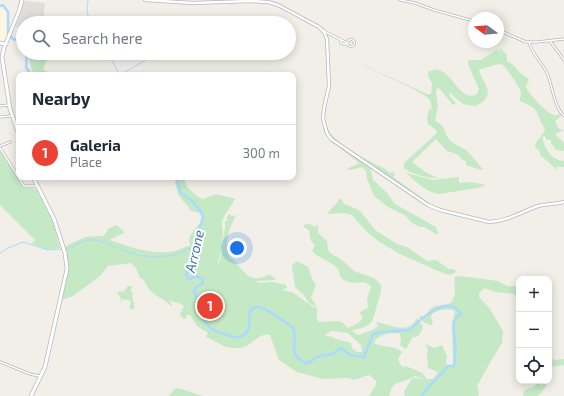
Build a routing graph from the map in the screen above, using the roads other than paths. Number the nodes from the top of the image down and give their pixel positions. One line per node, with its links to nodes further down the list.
1 (22, 0): 5 (main road)
2 (145, 0): 4 (street)
3 (400, 0): 7 (street)
4 (268, 1): 8 (street)
5 (17, 16)
6 (16, 19): 12 (main road)
7 (468, 19)
8 (322, 30): 14 (street); 30 (street)
9 (504, 33): 13 (street)
10 (564, 39): 11 (street)
11 (550, 41): 13 (street); 15 (street)
12 (4, 42): 16 (main road)
13 (529, 42): 19 (street)
14 (347, 43)
15 (564, 60)
16 (9, 105): 17 (street); 18 (main road)
17 (0, 106)
18 (12, 116): 20 (street); 21 (main road)
19 (564, 116)
20 (0, 117)
21 (16, 127)
22 (10, 142): 23 (street)
23 (0, 147): 24 (street)
24 (16, 173)
25 (20, 180): 27 (street)
26 (35, 182): 27 (street); 28 (main road)
27 (30, 186): 28 (street); 29 (street)
28 (37, 186): 29 (main road)
29 (39, 190): 32 (main road)
30 (564, 202)
31 (0, 362): 32 (street)
32 (41, 377): 33 (main road)
33 (31, 396)

